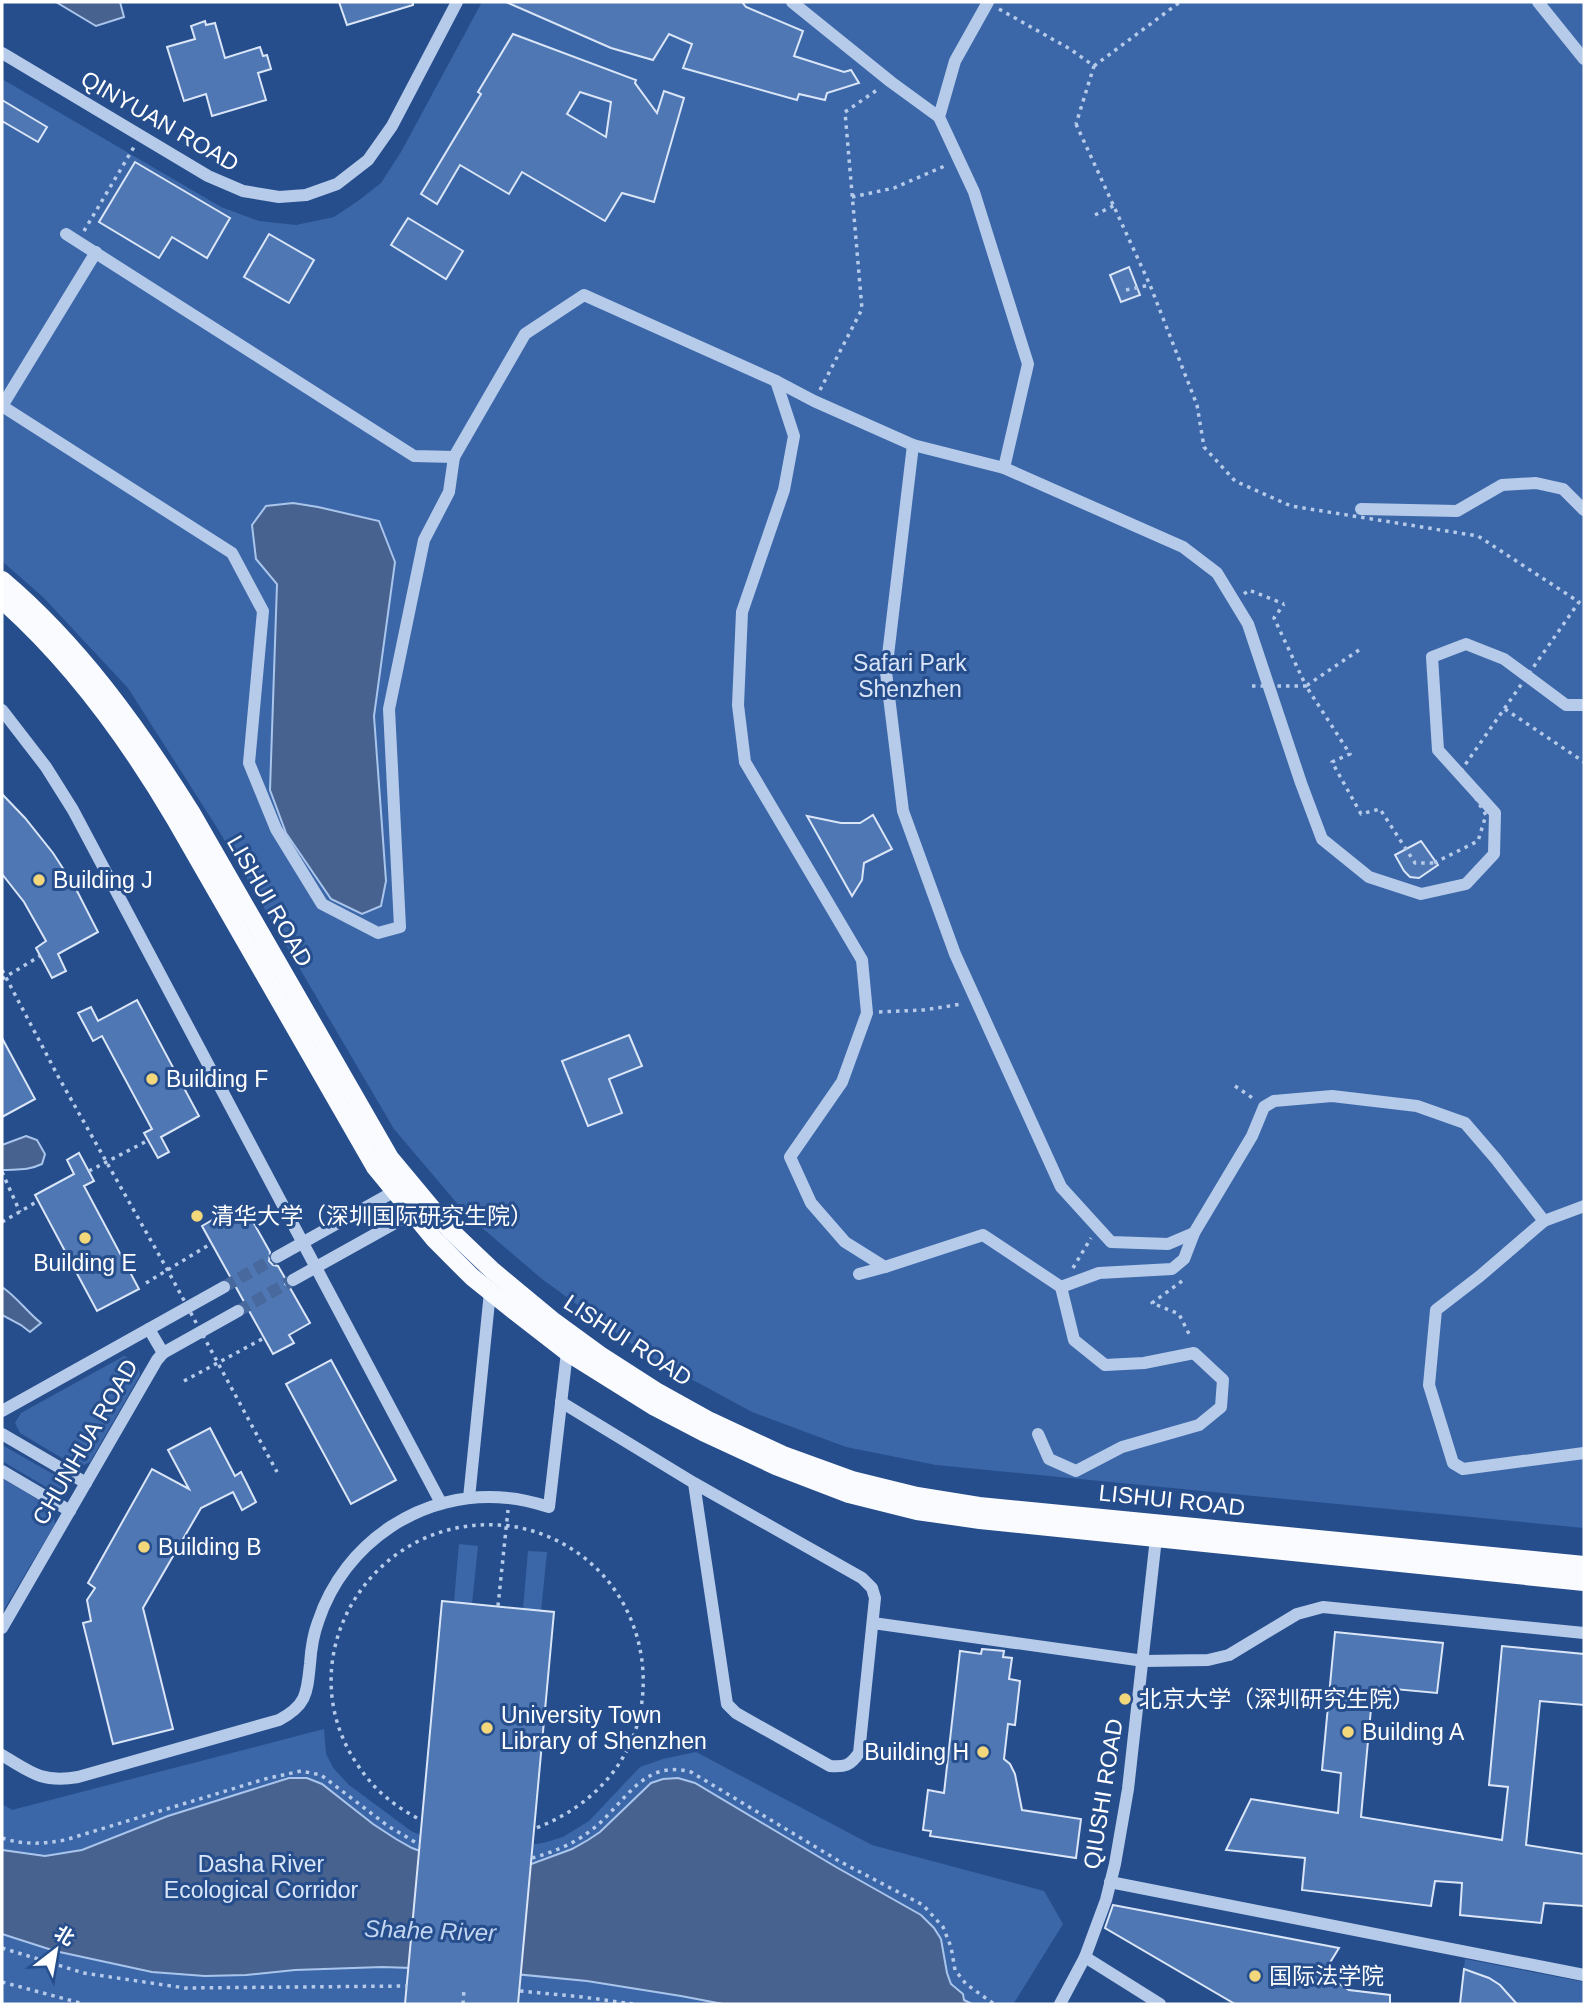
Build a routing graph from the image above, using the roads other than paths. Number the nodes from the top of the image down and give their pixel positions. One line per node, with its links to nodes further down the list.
1 (457, 2): 5 (street, QINYUAN ROAD)
2 (792, 2): 7 (street)
3 (987, 2): 7 (street)
4 (1538, 2): 6 (street)
5 (2, 53)
6 (1584, 59)
7 (939, 117): 14 (street)
8 (66, 234): 9 (street)
9 (96, 252): 11 (street); 13 (street)
10 (776, 382): 12 (street); 13 (street); 29 (street)
11 (2, 406): 13 (street)
12 (913, 445): 14 (street); 26 (street)
13 (454, 457)
14 (1004, 468): 19 (street)
15 (1361, 509): 16 (street)
16 (1584, 510)
17 (2, 580): 22 (main road, LISHUI ROAD)
18 (2, 600): 21 (main road, LISHUI ROAD)
19 (1584, 705)
20 (2, 710): 27 (street)
21 (395, 1191): 22 (street); 24 (main road, LISHUI ROAD); 27 (street)
22 (417, 1191): 24 (street); 52 (main road, LISHUI ROAD)
23 (1584, 1206): 25 (street)
24 (411, 1212): 30 (street); 35 (main road, LISHUI ROAD)
25 (1545, 1222): 26 (street); 44 (street)
26 (1194, 1233): 34 (street)
27 (302, 1243): 28 (street); 30 (street)
28 (277, 1257)
29 (884, 1267): 31 (street); 34 (street)
30 (315, 1268): 32 (street); 49 (street)
31 (859, 1274)
32 (293, 1280)
33 (224, 1287): 37 (street, CHUNHUA ROAD)
34 (1061, 1287): 43 (street)
35 (490, 1292): 38 (main road, LISHUI ROAD); 48 (street)
36 (238, 1311): 39 (street, CHUNHUA ROAD)
37 (149, 1329): 39 (street); 41 (street, CHUNHUA ROAD)
38 (568, 1352): 40 (street); 51 (main road, LISHUI ROAD)
39 (163, 1353): 46 (street, CHUNHUA ROAD)
40 (561, 1402): 47 (street); 48 (street)
41 (2, 1411)
42 (2, 1434): 46 (street)
43 (1038, 1434)
44 (1584, 1453)
45 (2, 1471): 50 (street)
46 (86, 1483): 50 (street, CHUNHUA ROAD)
47 (694, 1483): 54 (street); 54 (street)
48 (469, 1498): 49 (street)
49 (441, 1503): 58 (street)
50 (70, 1511): 55 (street, CHUNHUA ROAD)
51 (1156, 1538): 53 (main road, LISHUI ROAD); 57 (street, QIUSHI ROAD)
52 (1584, 1564)
53 (1584, 1582)
54 (873, 1623): 57 (street)
55 (2, 1628)
56 (1584, 1633): 57 (street)
57 (1144, 1661): 59 (street, QIUSHI ROAD)
58 (2, 1755)
59 (1110, 1882): 60 (street, QIUSHI ROAD); 61 (street)
60 (1085, 1957): 62 (street, QIUSHI ROAD); 63 (street)
61 (1584, 1975)
62 (1060, 2004)
63 (1160, 2004)

